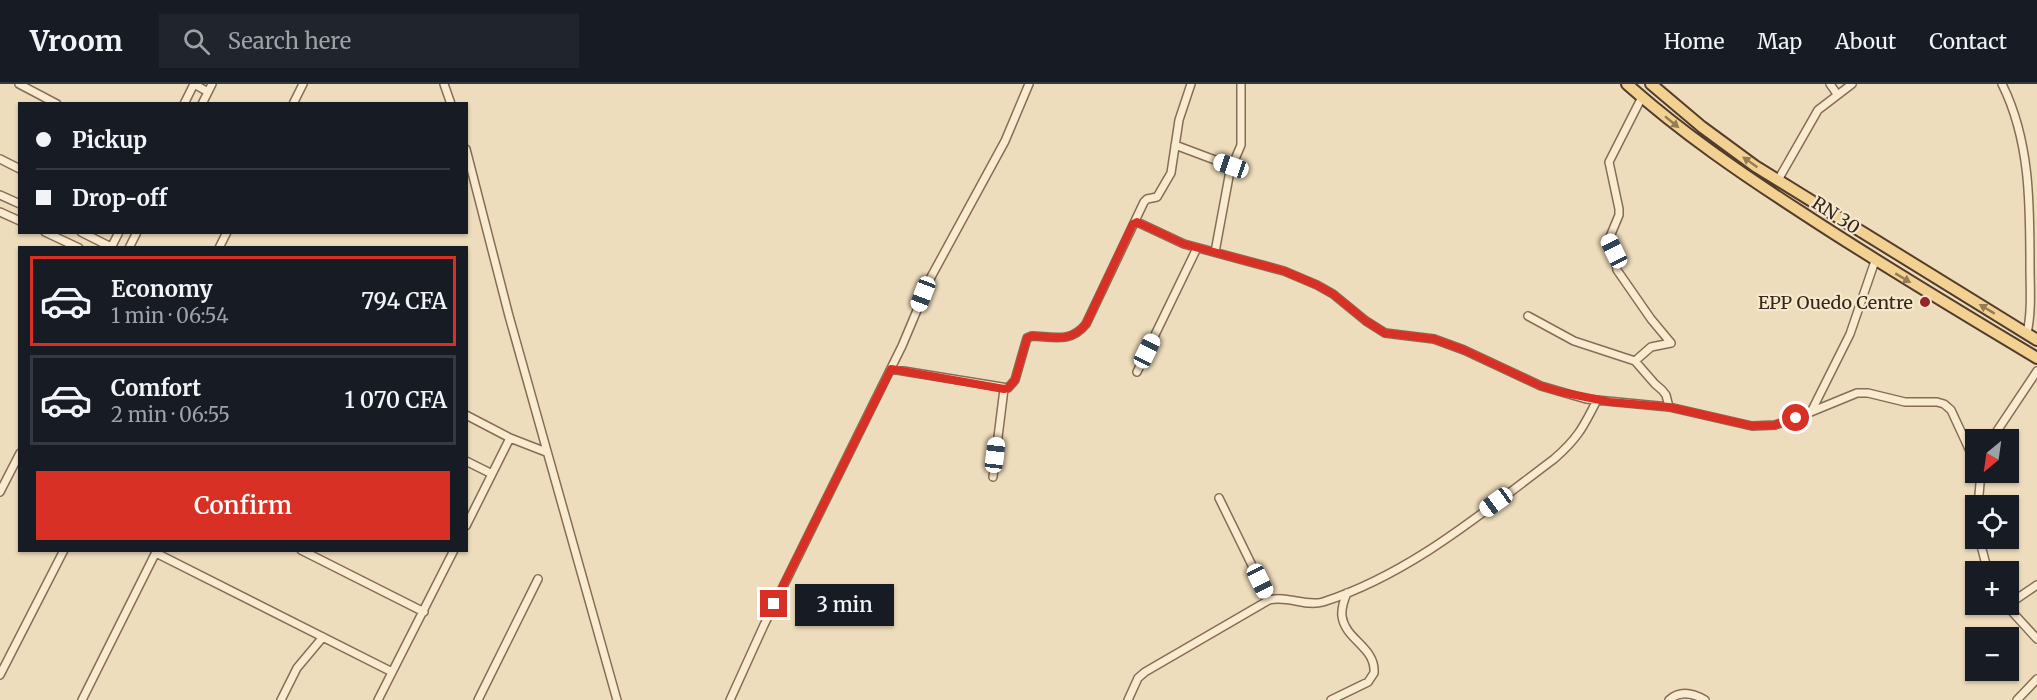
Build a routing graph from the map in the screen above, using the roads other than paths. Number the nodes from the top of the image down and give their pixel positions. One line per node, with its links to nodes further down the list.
1 (19, 84): 17 (street)
2 (194, 84): 14 (street); 18 (street)
3 (212, 84): 14 (street)
4 (303, 84): 20 (street)
5 (444, 84): 21 (street)
6 (1029, 84): 45 (street)
7 (1191, 84): 22 (street)
8 (1241, 84): 25 (street)
9 (1627, 84): 16 (main road, RN 30 / RN 30)
10 (1651, 84): 27 (main road, RN 30, one-way to 10)
11 (1830, 84): 15 (street)
12 (1852, 84): 15 (street)
13 (2001, 84): 41 (street)
14 (208, 92): 19 (street)
15 (1837, 94): 27 (street)
16 (1642, 97): 39 (main road, RN 30 / RN 30, one-way to 39); 44 (street)
17 (53, 102)
18 (185, 102)
19 (203, 102)
20 (294, 102)
21 (450, 102)
22 (1175, 145): 25 (street); 32 (street)
23 (468, 157): 56 (street)
24 (0, 159): 26 (street)
25 (1231, 166): 38 (street)
26 (18, 168)
27 (1778, 180): 41 (main road, RN 30, one-way to 27)
28 (0, 195): 29 (street)
29 (18, 203)
30 (0, 212): 31 (street)
31 (18, 220)
32 (1137, 222): 37 (street); 48 (street)
33 (49, 234): 35 (street)
34 (85, 234): 36 (street)
35 (74, 246)
36 (110, 246)
37 (1197, 248): 38 (street); 47 (street)
38 (1215, 252): 49 (street)
39 (1875, 261): 43 (main road, RN 30 / RN 30, one-way to 43); 51 (street)
40 (1528, 316): 44 (street)
41 (2027, 333): 42 (main road, RN 30)
42 (2037, 340)
43 (2037, 358)
44 (1635, 361): 50 (street)
45 (891, 369): 48 (street); 85 (street)
46 (2037, 371): 53 (street)
47 (1137, 372)
48 (1004, 389): 60 (street)
49 (1597, 400): 50 (street); 70 (street)
50 (1669, 407): 51 (street)
51 (1812, 410): 55 (street)
52 (468, 416): 54 (street)
53 (1998, 429)
54 (510, 438): 56 (street); 59 (street)
55 (1965, 440)
56 (546, 452): 84 (street)
57 (18, 457): 61 (street)
58 (468, 462): 59 (street)
59 (492, 474): 63 (street)
60 (993, 477)
61 (0, 492)
62 (1219, 498): 72 (street)
63 (468, 522)
64 (63, 552): 78 (street)
65 (157, 552): 75 (street); 80 (street)
66 (305, 552): 73 (street)
67 (453, 552): 73 (street)
68 (538, 579): 83 (street)
69 (2037, 585): 71 (street)
70 (1347, 593): 72 (street); 87 (street)
71 (2019, 597)
72 (1269, 600): 86 (street)
73 (424, 612): 77 (street)
74 (2015, 615): 76 (street)
75 (323, 637): 77 (street); 81 (street)
76 (2037, 639)
77 (392, 672): 82 (street)
78 (0, 675)
79 (2037, 679): 90 (street)
80 (82, 700)
81 (280, 700)
82 (378, 700)
83 (478, 700)
84 (617, 700)
85 (730, 700)
86 (1128, 700)
87 (1331, 700)
88 (1669, 700): 89 (street)
89 (1705, 700)
90 (2017, 700)

